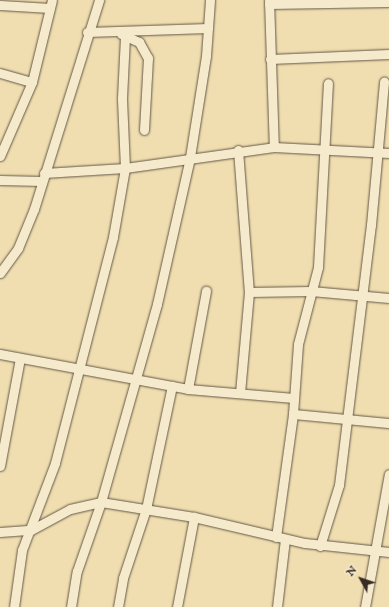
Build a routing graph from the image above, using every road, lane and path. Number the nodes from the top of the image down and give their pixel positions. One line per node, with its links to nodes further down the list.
1 (99, 0): 7 (street)
2 (210, 0): 8 (street)
3 (269, 2): 4 (street); 13 (street)
4 (389, 2)
5 (51, 4): 6 (street); 15 (street)
6 (0, 5)
7 (90, 22): 9 (street); 10 (street)
8 (208, 28): 11 (street); 25 (street)
9 (98, 31): 10 (street); 11 (street)
10 (87, 32): 27 (street)
11 (121, 34): 18 (street); 26 (street)
12 (389, 54): 13 (street)
13 (270, 59): 19 (street)
14 (0, 73): 15 (street)
15 (32, 82): 24 (street)
16 (384, 82): 22 (street)
17 (328, 83): 20 (street)
18 (144, 130)
19 (274, 147): 20 (street); 21 (street)
20 (326, 149): 22 (street); 30 (street)
21 (238, 150): 25 (street); 32 (street)
22 (379, 153): 23 (street); 33 (street)
23 (389, 153)
24 (0, 156)
25 (190, 157): 26 (street); 38 (street)
26 (125, 168): 27 (street); 37 (street)
27 (43, 177): 28 (street); 29 (street)
28 (0, 180)
29 (0, 273)
30 (311, 291): 32 (street); 33 (street); 42 (street)
31 (206, 292): 40 (street)
32 (249, 292): 41 (street)
33 (361, 294): 34 (street); 44 (street)
34 (389, 298)
35 (0, 354): 36 (street)
36 (20, 358): 37 (street); 46 (street)
37 (80, 370): 38 (street); 51 (street)
38 (136, 378): 39 (street); 48 (street)
39 (172, 386): 40 (street); 49 (street)
40 (188, 389): 41 (street)
41 (240, 393): 42 (street)
42 (294, 398): 43 (street)
43 (293, 414): 44 (street); 53 (street)
44 (346, 420): 45 (street); 54 (street)
45 (389, 422)
46 (0, 466)
47 (389, 474): 55 (street)
48 (101, 502): 49 (street); 51 (street); 58 (street)
49 (146, 509): 50 (street); 59 (street)
50 (194, 517): 53 (street); 60 (street)
51 (31, 530): 52 (street); 57 (street)
52 (0, 532)
53 (280, 538): 54 (street); 61 (street)
54 (320, 546): 55 (street)
55 (373, 550): 56 (street); 62 (street)
56 (389, 552)
57 (14, 607)
58 (71, 607)
59 (118, 607)
60 (177, 607)
61 (277, 607)
62 (365, 607)

